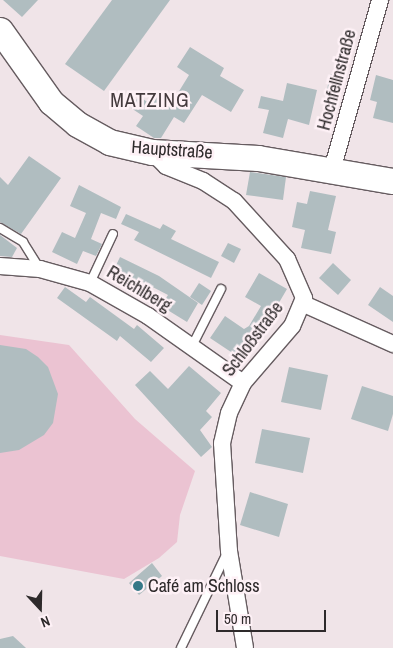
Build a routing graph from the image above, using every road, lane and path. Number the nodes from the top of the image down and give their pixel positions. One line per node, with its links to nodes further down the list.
1 (380, 0): 4 (street, Hochfellnstraße)
2 (0, 30): 3 (main road, Hauptstraße)
3 (152, 152): 4 (main road, Hauptstraße); 12 (street, Schloßstraße)
4 (332, 170): 5 (main road, Hauptstraße)
5 (393, 181)
6 (0, 228): 9 (lane)
7 (113, 234): 10 (lane)
8 (0, 266): 9 (street, Reichlberg)
9 (40, 269): 10 (street, Reichlberg)
10 (90, 283): 14 (street, Reichlberg)
11 (221, 289): 14 (lane)
12 (304, 304): 13 (street); 15 (street, Schloßstraße)
13 (393, 344)
14 (192, 346): 15 (street, Reichlberg)
15 (243, 383): 16 (street, Schloßstraße)
16 (229, 550): 17 (lane); 18 (street, Schloßstraße)
17 (181, 648)
18 (245, 648)

